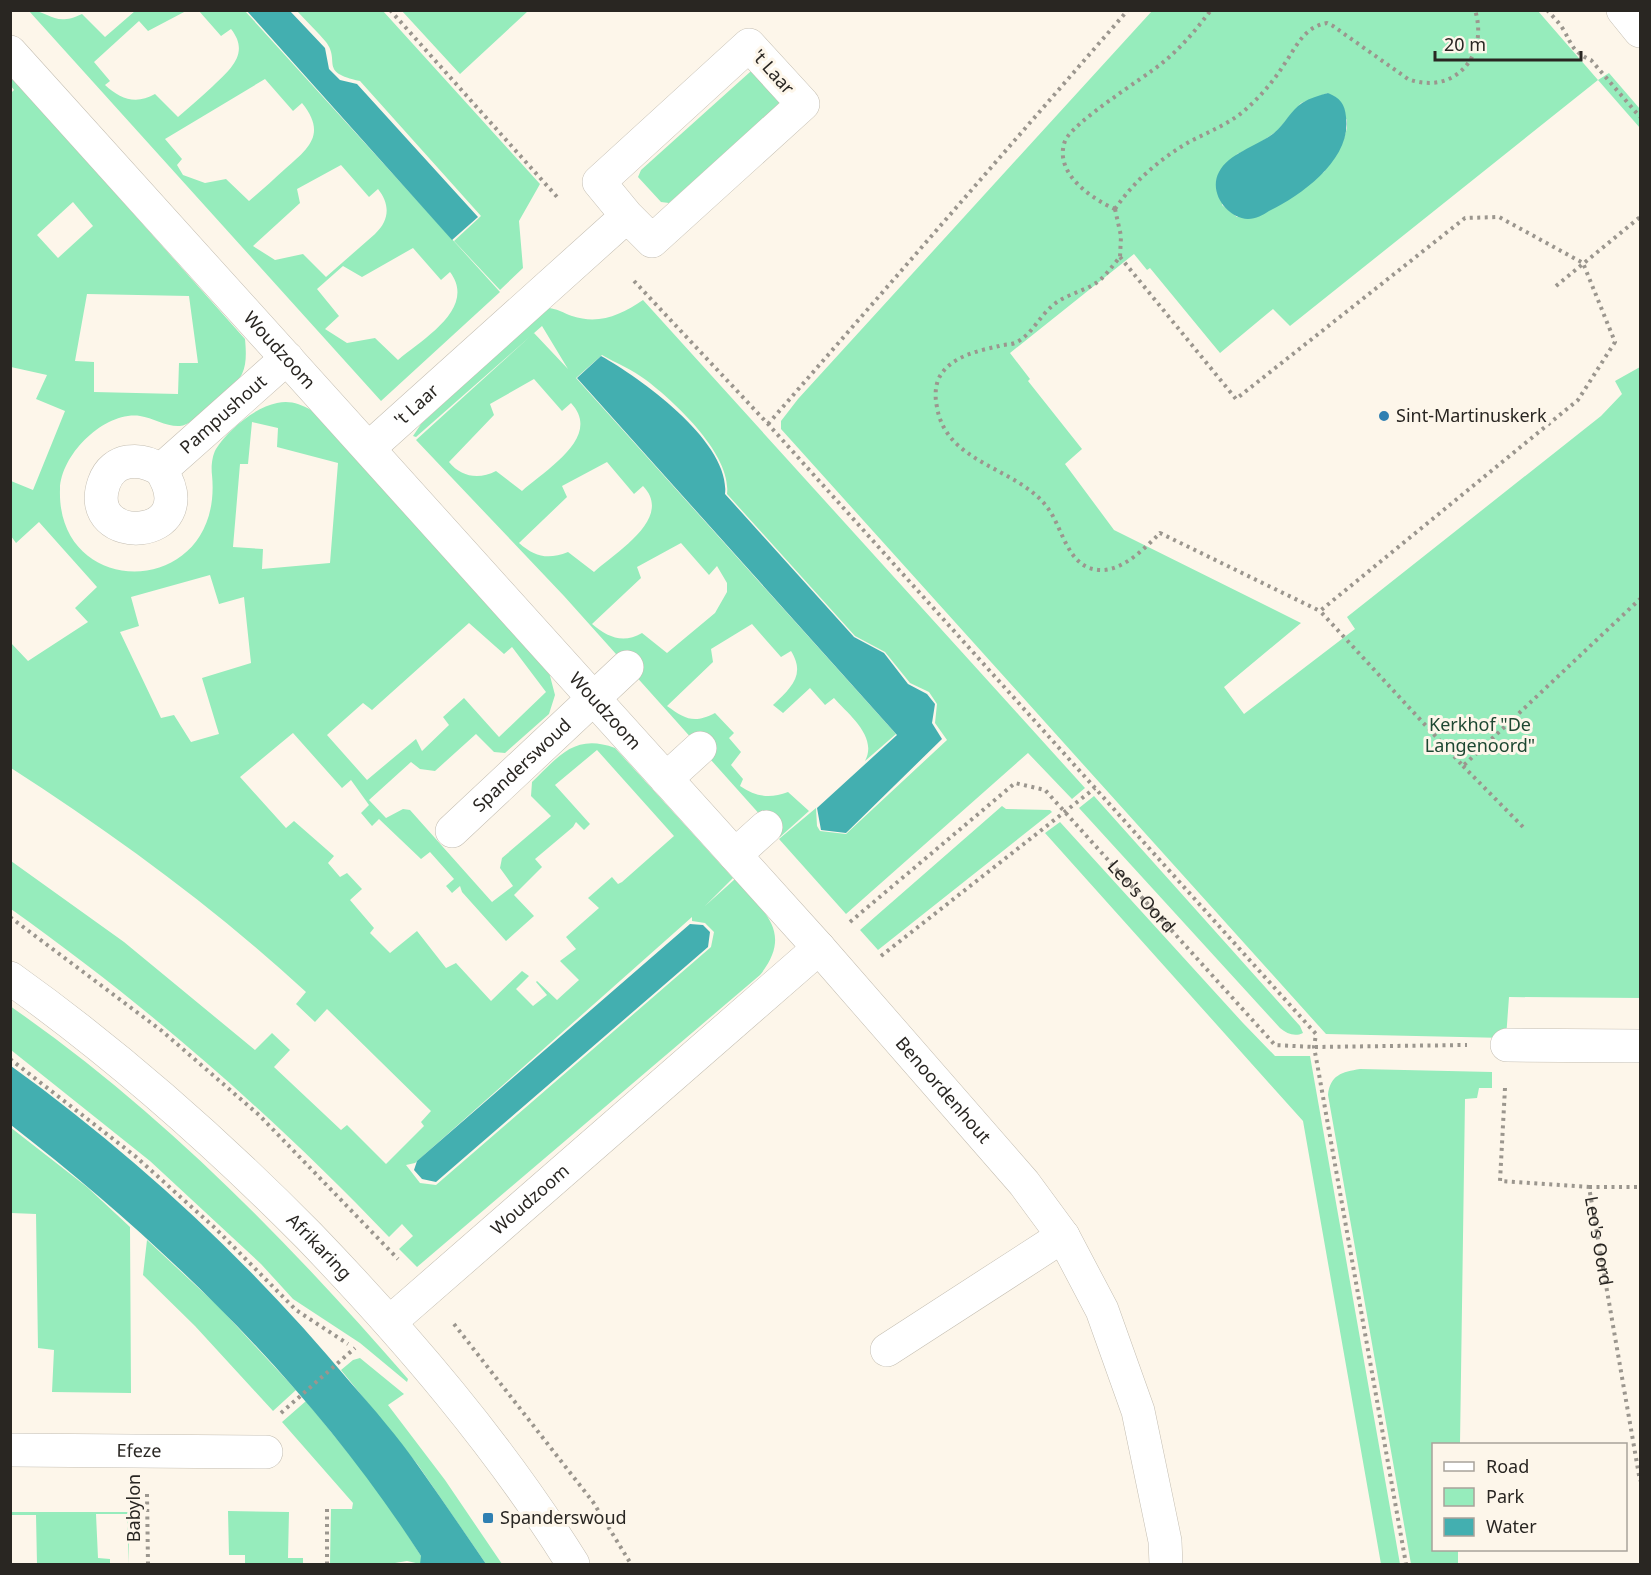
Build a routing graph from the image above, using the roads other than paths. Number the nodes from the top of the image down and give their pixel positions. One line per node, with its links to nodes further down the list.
1 (1623, 10): 2 (street)
2 (1641, 31)
3 (10, 52): 5 (street, Woudzoom)
4 (627, 216): 4 (street, 't Laar); 6 (street, 't Laar)
5 (287, 358): 6 (street, Woudzoom); 7 (street, Pampushout)
6 (369, 448): 9 (street, Woudzoom)
7 (161, 470)
8 (627, 667): 9 (street, Spanderswoud)
9 (593, 699): 11 (street, Woudzoom); 13 (street, Spanderswoud)
10 (700, 748): 11 (street)
11 (666, 779): 14 (street, Woudzoom)
12 (766, 827): 14 (street)
13 (452, 831)
14 (735, 855): 15 (street, Woudzoom)
15 (819, 948): 19 (street, Benoordenhout); 20 (street, Woudzoom)
16 (10, 978): 20 (street, Afrikaring)
17 (1507, 1045): 18 (street)
18 (1641, 1046)
19 (1063, 1236): 21 (street); 25 (street, Benoordenhout)
20 (390, 1322): 24 (street, Afrikaring)
21 (887, 1350)
22 (10, 1450): 23 (street, Efeze)
23 (266, 1452)
24 (573, 1564)
25 (1166, 1564)

